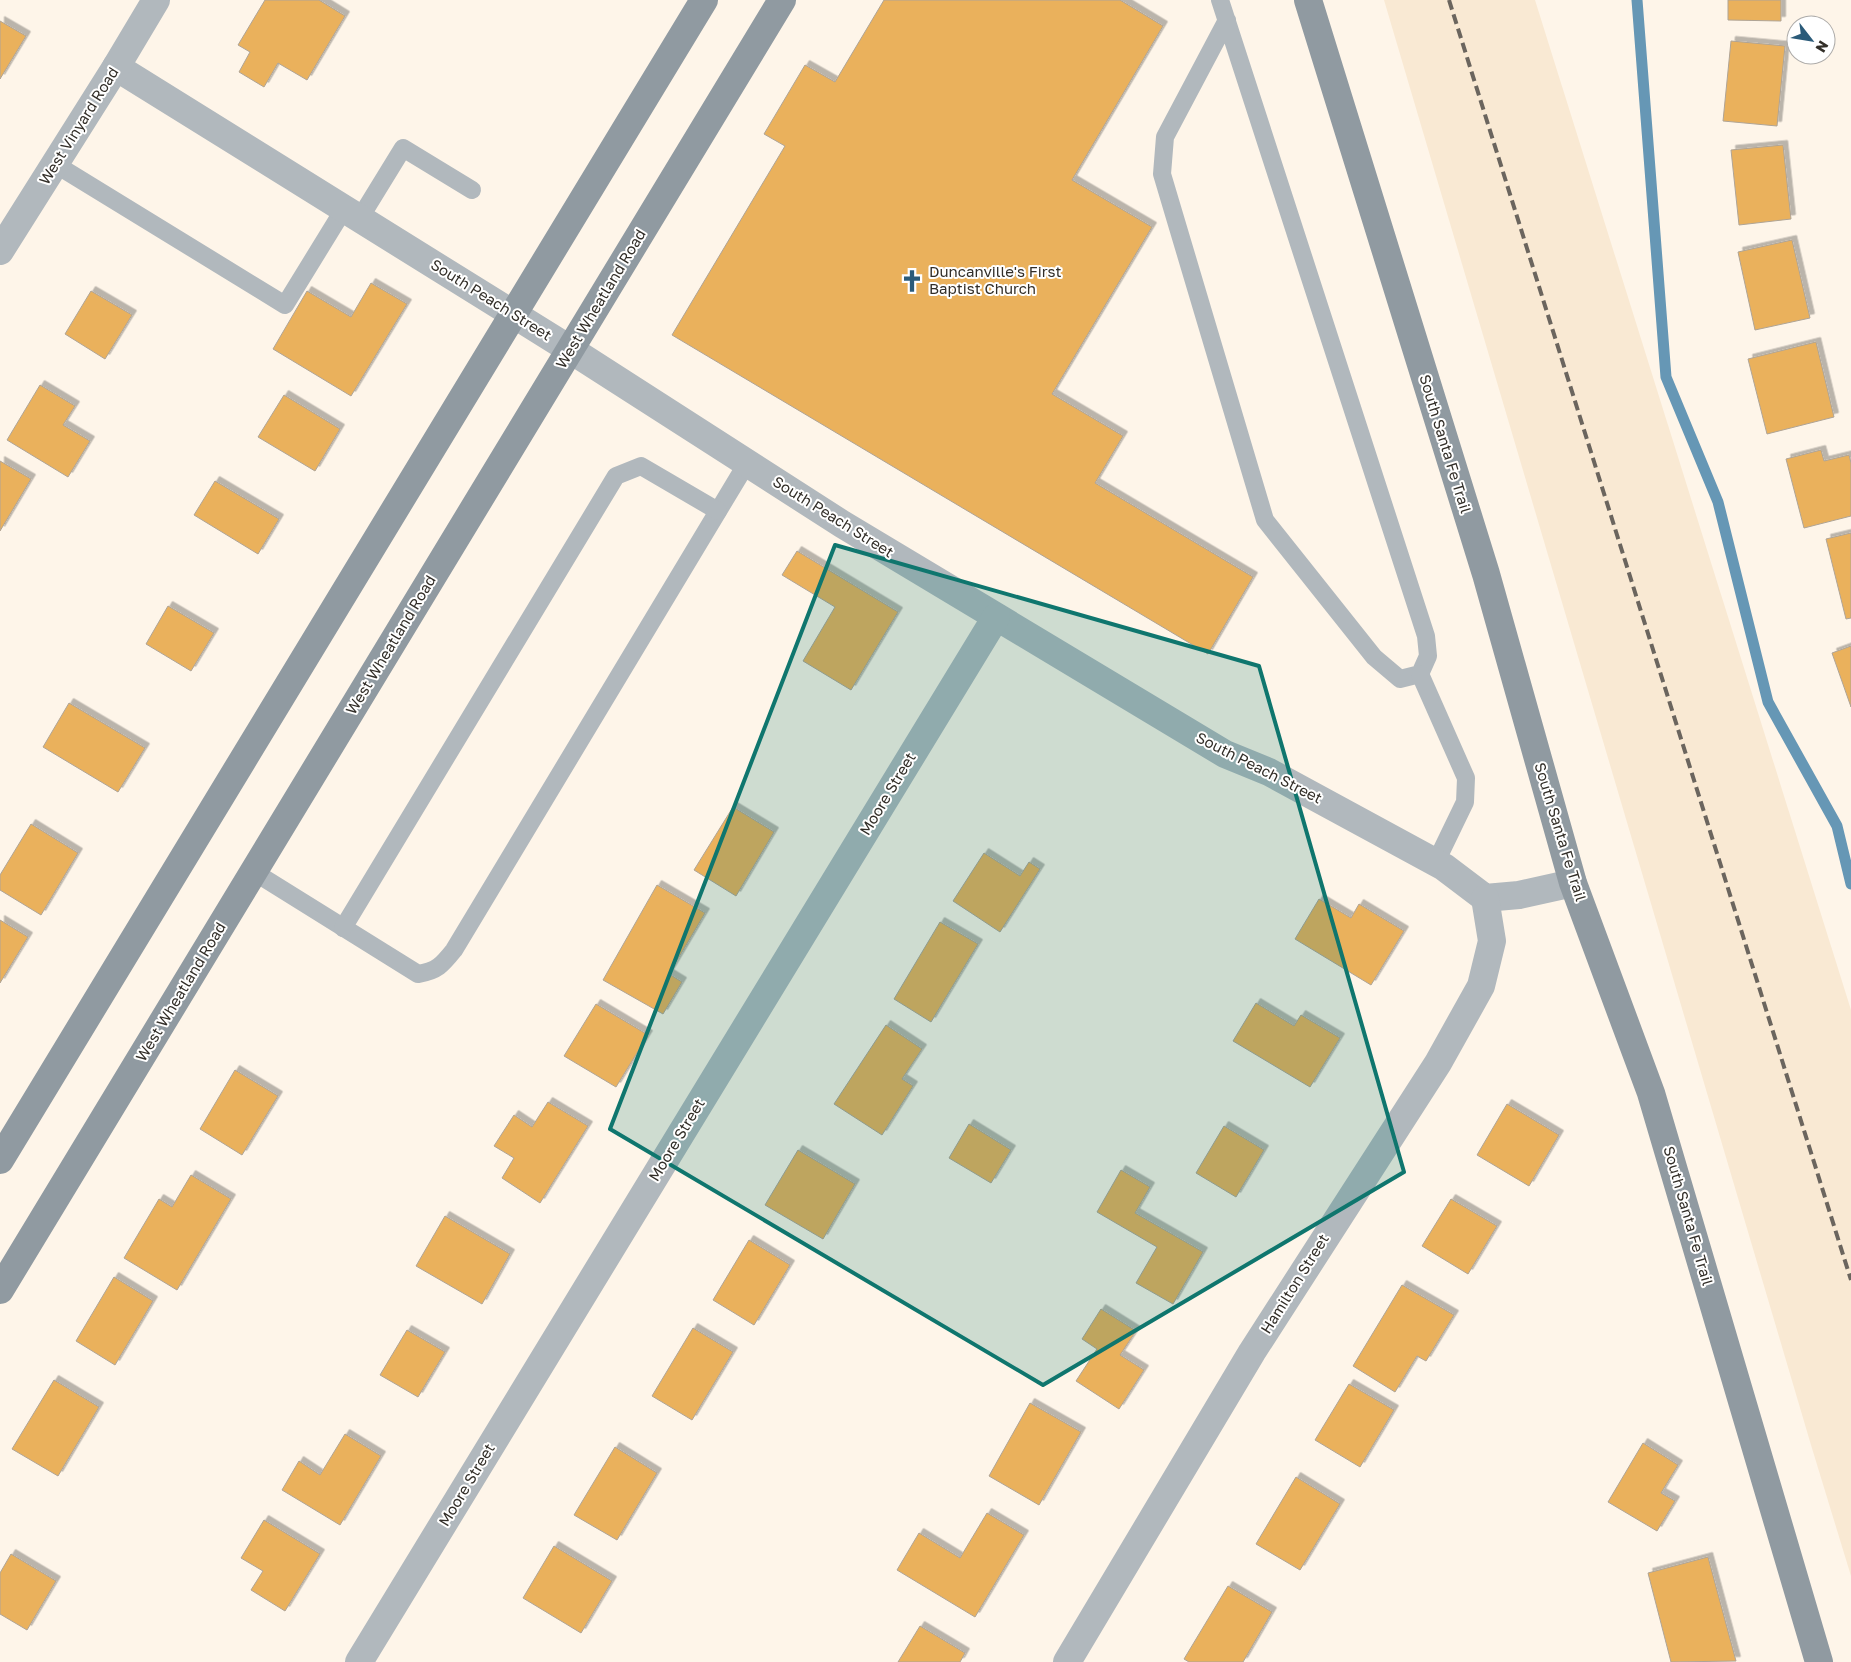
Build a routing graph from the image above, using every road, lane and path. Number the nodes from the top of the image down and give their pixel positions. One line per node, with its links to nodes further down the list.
1 (156, 0): 7 (street, West Vinyard Road)
2 (704, 0): 12 (main road)
3 (782, 0): 13 (main road, West Wheatland Road)
4 (1220, 0): 6 (lane)
5 (1308, 0): 20 (main road, South Santa Fe Trail)
6 (1227, 20): 17 (lane); 17 (lane)
7 (116, 67): 8 (street, West Vinyard Road); 10 (street, South Peach Street)
8 (55, 164): 10 (lane); 11 (street, West Vinyard Road)
9 (472, 190): 10 (lane)
10 (352, 213): 12 (street, South Peach Street)
11 (0, 251)
12 (514, 314): 13 (street, South Peach Street); 23 (main road)
13 (571, 350): 14 (street, South Peach Street); 19 (main road, West Wheatland Road)
14 (747, 463): 15 (lane); 16 (street, South Peach Street)
15 (718, 511): 22 (lane); 22 (lane)
16 (996, 617): 18 (street, South Peach Street); 25 (street, Moore Street)
17 (1420, 674): 18 (lane)
18 (1436, 862): 21 (street, South Peach Street)
19 (254, 872): 22 (lane); 24 (main road, West Wheatland Road)
20 (1573, 883): 21 (street); 27 (main road, South Santa Fe Trail)
21 (1485, 898): 26 (street, Hamilton Street)
22 (344, 928)
23 (0, 1160)
24 (0, 1290)
25 (359, 1662)
26 (1067, 1662)
27 (1819, 1662)

